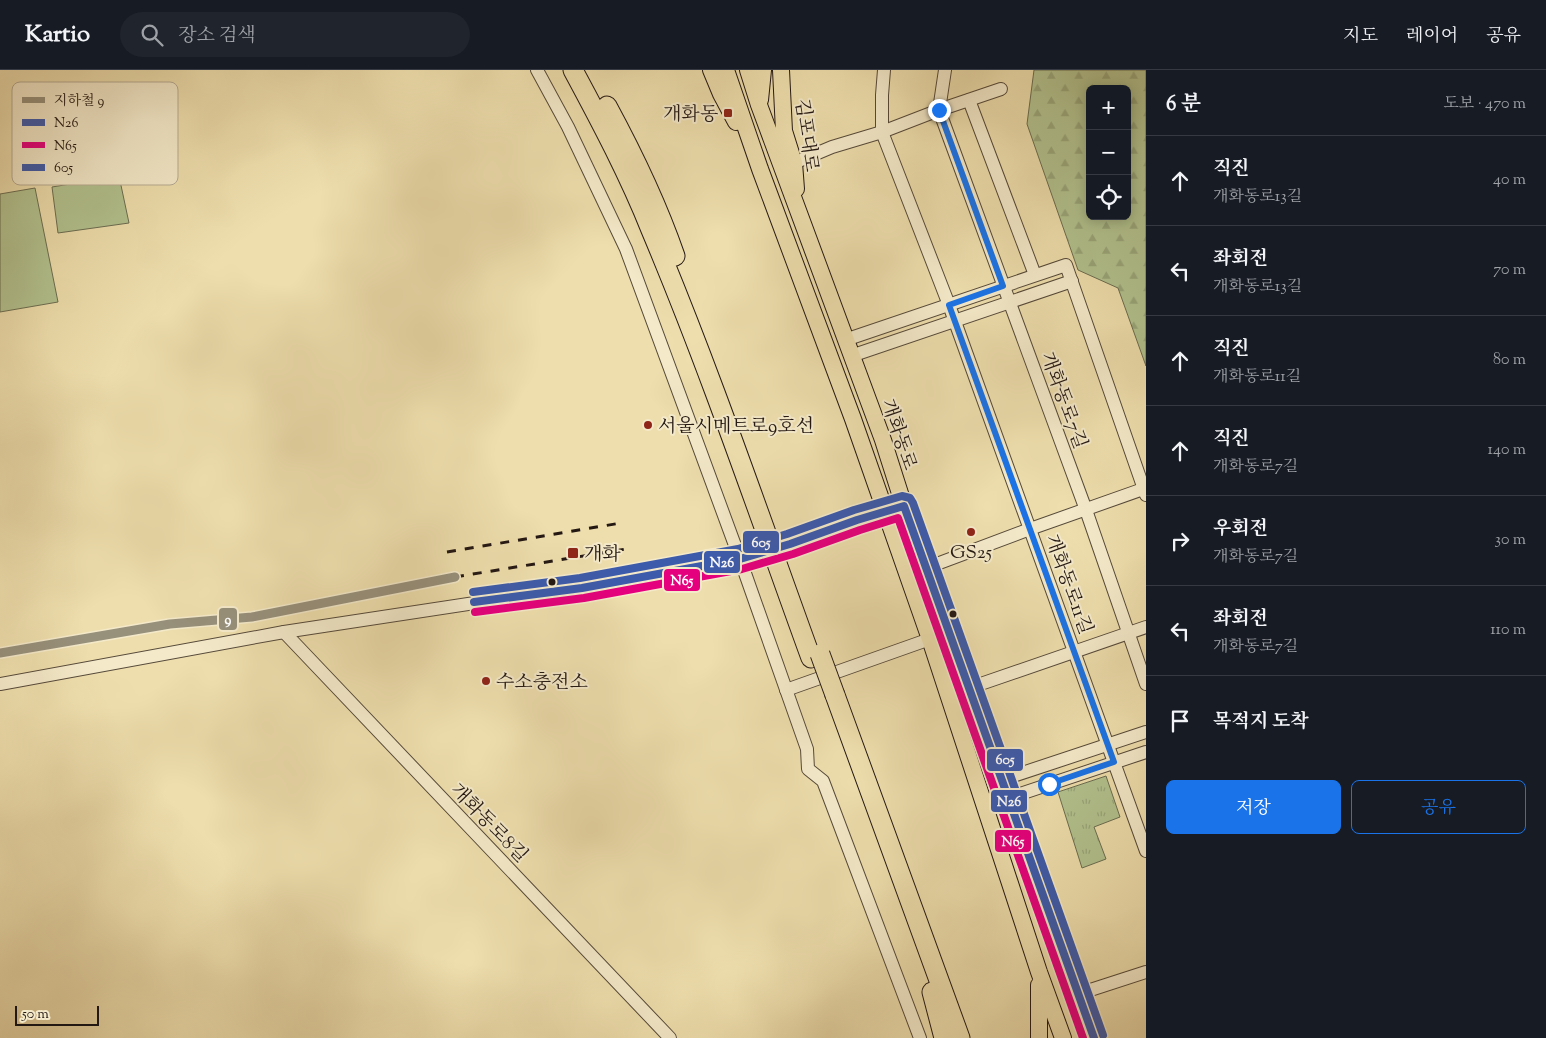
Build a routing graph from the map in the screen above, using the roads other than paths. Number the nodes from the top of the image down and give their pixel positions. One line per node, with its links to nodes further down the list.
1 (537, 70): 46 (street)
2 (574, 70): 30 (highway)
3 (587, 70): 30 (highway)
4 (711, 70): 17 (main road)
5 (726, 70): 17 (main road, 개화동로)
6 (748, 70): 13 (main road, 개화동로)
7 (763, 70): 13 (main road)
8 (780, 70): 16 (main road, 김포대로)
9 (884, 70): 15 (street)
10 (946, 70): 14 (street)
11 (1000, 89): 12 (street)
12 (969, 100): 14 (street); 19 (street)
13 (759, 105): 17 (main road); 18 (main road, 개화동로)
14 (939, 110): 15 (street); 21 (street, 개화동로7길)
15 (882, 132): 16 (street); 23 (street)
16 (794, 163): 18 (main road, 김포대로)
17 (760, 169): 27 (main road, 개화동로)
18 (796, 206): 25 (main road, 개화동로)
19 (1035, 275): 20 (street); 21 (street)
20 (1072, 281): 22 (street); 29 (street)
21 (1003, 286): 22 (street, 개화동로7길); 23 (street)
22 (1009, 303): 24 (street); 32 (street, 개화동로7길)
23 (949, 305): 24 (street); 25 (street)
24 (955, 321): 26 (street); 34 (street)
25 (845, 340): 26 (main road, 개화동로)
26 (851, 356): 28 (main road, 개화동로)
27 (853, 419): 28 (main road); 33 (main road, 개화동로)
28 (882, 440): 31 (main road, 개화동로)
29 (1145, 491): 32 (street)
30 (761, 506): 47 (highway, bridge)
31 (904, 506): 33 (street); 36 (main road, 개화동로)
32 (1086, 510): 34 (street); 40 (street, 개화동로11길)
33 (886, 512): 35 (street); 41 (main road, 개화동로)
34 (1030, 529): 36 (street); 42 (street, 개화동로11길)
35 (790, 544)
36 (926, 568): 45 (main road, 개화동로)
37 (534, 594): 39 (street)
38 (1146, 627): 40 (street, 개화동로11길)
39 (284, 632): 43 (street); 59 (street, 개화동로8길)
40 (1128, 633): 42 (street, 개화동로11길); 44 (street)
41 (930, 639): 46 (street); 55 (main road, 개화동로)
42 (1074, 652): 45 (street, 개화동로11길); 49 (street)
43 (0, 684)
44 (1146, 684)
45 (969, 688): 52 (main road, 개화동로)
46 (786, 690): 60 (street)
47 (830, 697): 57 (highway); 63 (highway)
48 (1146, 732): 49 (street)
49 (1108, 744): 51 (street); 52 (street)
50 (1146, 752): 51 (street)
51 (1114, 762): 53 (street); 54 (street)
52 (1001, 780): 53 (main road, 개화동로)
53 (1008, 798): 58 (main road, 개화동로)
54 (1146, 851)
55 (1039, 972): 64 (main road); 65 (main road, 개화동로)
56 (1146, 972): 58 (street)
57 (929, 981): 61 (highway); 62 (highway)
58 (1078, 994): 66 (main road, 개화동로)
59 (670, 1038)
60 (920, 1038)
61 (944, 1038)
62 (950, 1038)
63 (960, 1038)
64 (1039, 1038)
65 (1063, 1038)
66 (1094, 1038)

